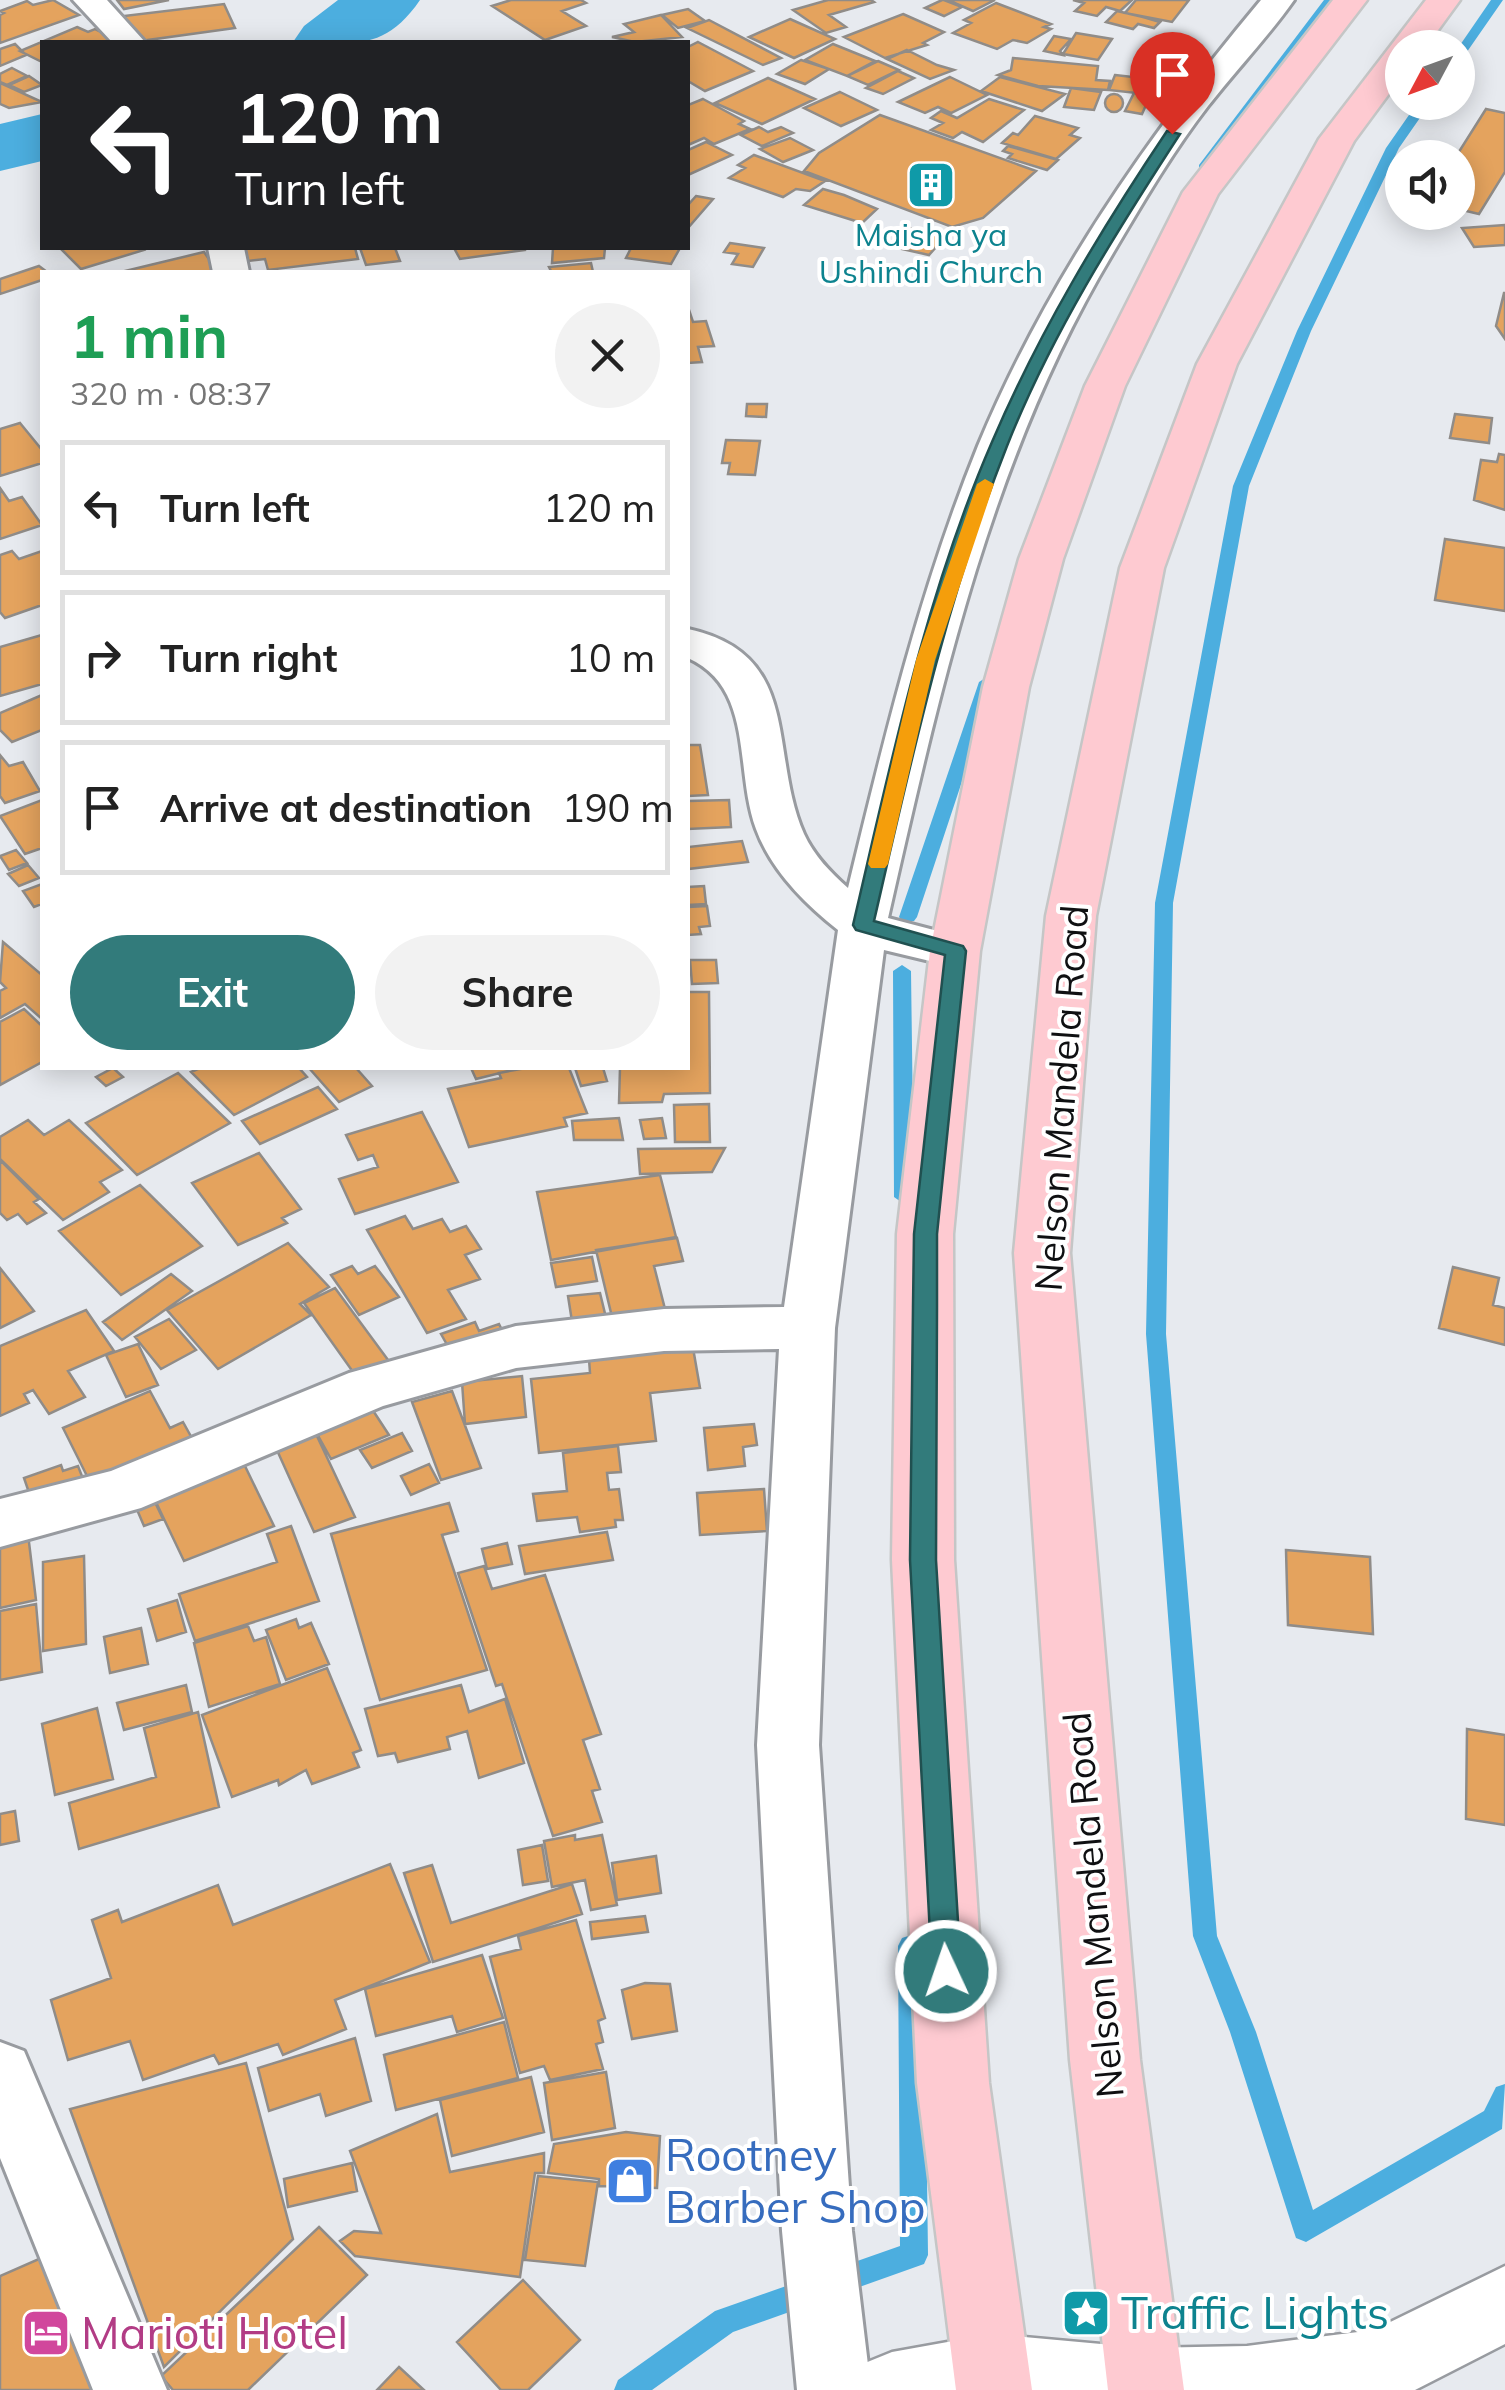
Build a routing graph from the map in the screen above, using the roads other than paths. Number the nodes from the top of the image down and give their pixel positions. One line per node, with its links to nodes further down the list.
1 (89, 0): 6 (street)
2 (1278, 0): 9 (street)
3 (1350, 0): 10 (main road)
4 (1443, 0): 5 (main road, Nelson Mandela Road)
5 (1420, 30)
6 (127, 40)
7 (1385, 75): 16 (main road, Nelson Mandela Road)
8 (690, 643): 9 (street)
9 (863, 925): 10 (street); 11 (street)
10 (956, 951): 15 (main road)
11 (808, 1328): 12 (street); 18 (street)
12 (0, 1523)
13 (0, 2074): 17 (street)
14 (1505, 2304): 16 (street)
15 (993, 2381): 16 (street); 19 (street)
16 (1146, 2388)
17 (130, 2390)
18 (834, 2390)
19 (892, 2390)

